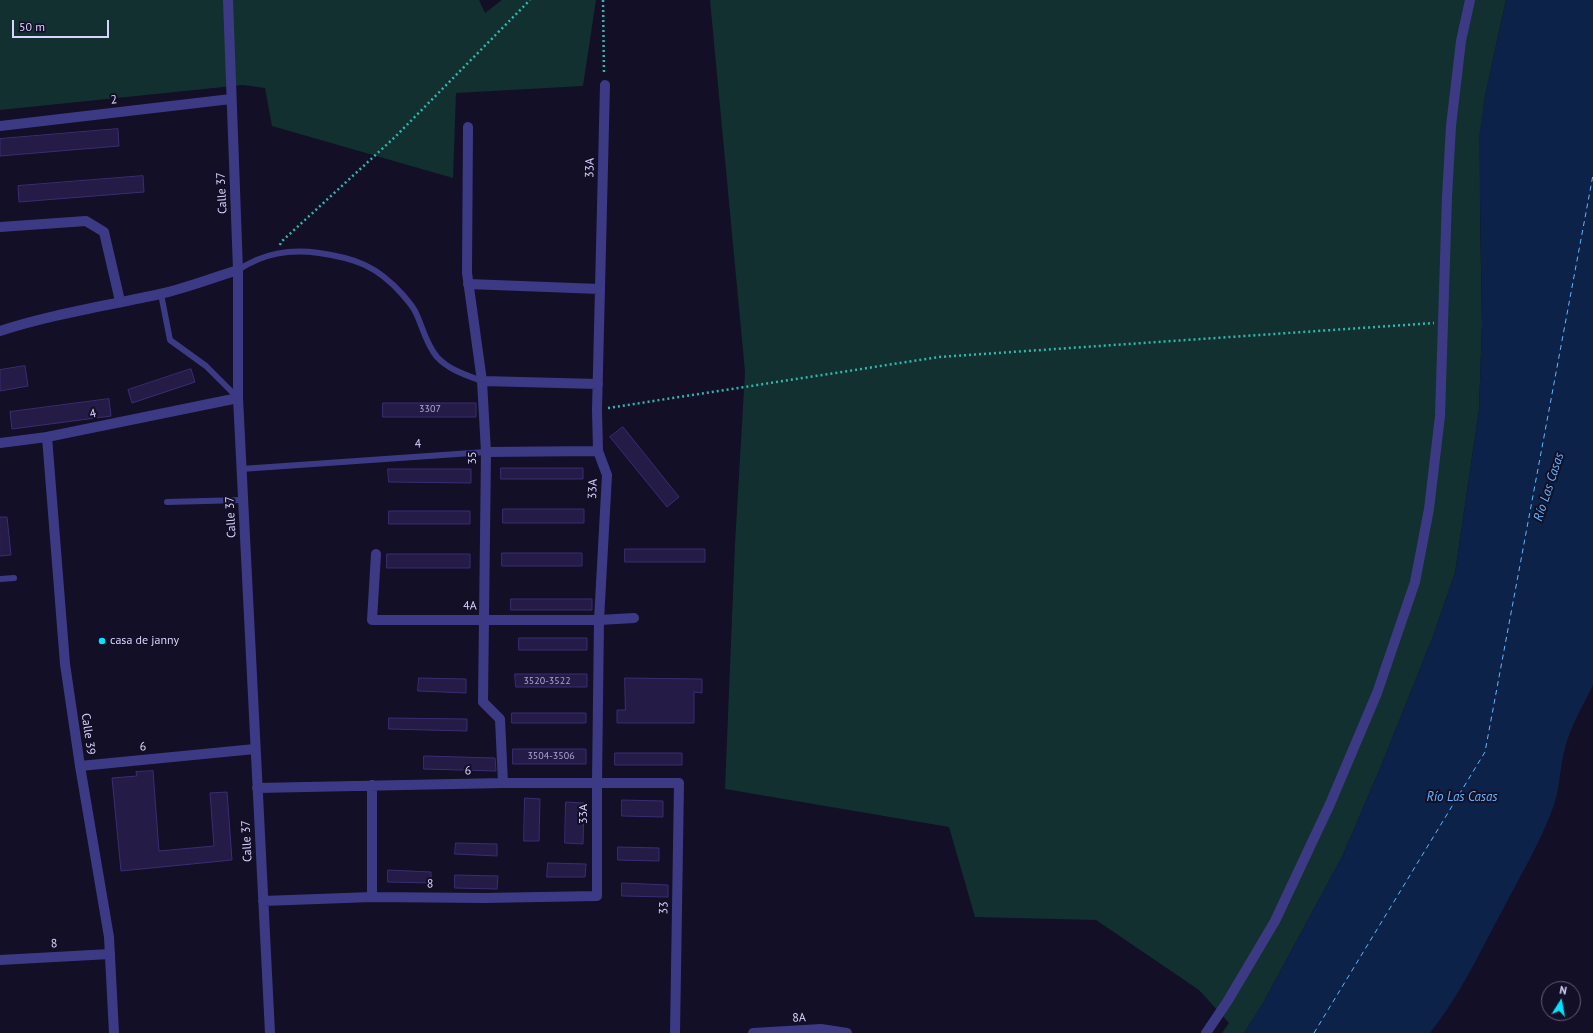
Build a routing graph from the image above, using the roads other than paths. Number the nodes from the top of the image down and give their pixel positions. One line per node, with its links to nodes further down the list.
1 (228, 0): 4 (street, Calle 37)
2 (1470, 0): 47 (street)
3 (605, 85): 10 (street, 33A)
4 (231, 100): 5 (street, 2); 8 (street, Calle 37)
5 (0, 126)
6 (468, 127): 9 (street, 35)
7 (0, 227): 12 (street)
8 (238, 270): 11 (street); 14 (lane); 16 (street, Calle 37)
9 (468, 284): 10 (street); 14 (street, 35)
10 (600, 289): 15 (street, 33A)
11 (161, 294): 12 (street); 16 (lane)
12 (120, 301): 13 (street)
13 (0, 331)
14 (482, 381): 15 (street); 20 (street, 35)
15 (598, 384): 19 (street, 33A)
16 (238, 398): 17 (street, 4); 21 (street, Calle 37)
17 (47, 437): 18 (street, 4); 31 (street, Calle 39)
18 (0, 443)
19 (598, 451): 20 (street, 4); 29 (street, 33A)
20 (486, 452): 21 (lane, 4); 28 (street, 35)
21 (241, 469): 22 (street, Calle 37)
22 (243, 500): 23 (lane); 30 (street, Calle 37)
23 (167, 502)
24 (376, 554): 28 (street, 4A)
25 (14, 578): 26 (lane)
26 (0, 579)
27 (634, 618): 29 (street, 4A)
28 (485, 619): 29 (street, 4A); 33 (street, 35)
29 (599, 620): 32 (street, 33A)
30 (256, 749): 31 (street, 6); 36 (street, Calle 37)
31 (80, 766): 40 (street, Calle 39)
32 (597, 782): 33 (street, 6); 34 (street, 6); 37 (street, 33A)
33 (503, 783): 35 (street, 6)
34 (679, 783): 44 (street, 33)
35 (372, 785): 36 (street, 6); 38 (street)
36 (257, 788): 39 (street, Calle 37)
37 (597, 896): 38 (street, 8)
38 (372, 897): 39 (street, 8)
39 (263, 902): 43 (street, Calle 37)
40 (110, 954): 41 (street, 8); 42 (street, Calle 39)
41 (0, 960)
42 (114, 1033)
43 (270, 1033)
44 (675, 1033)
45 (753, 1033): 46 (street, 8A)
46 (847, 1033)
47 (1206, 1033)

